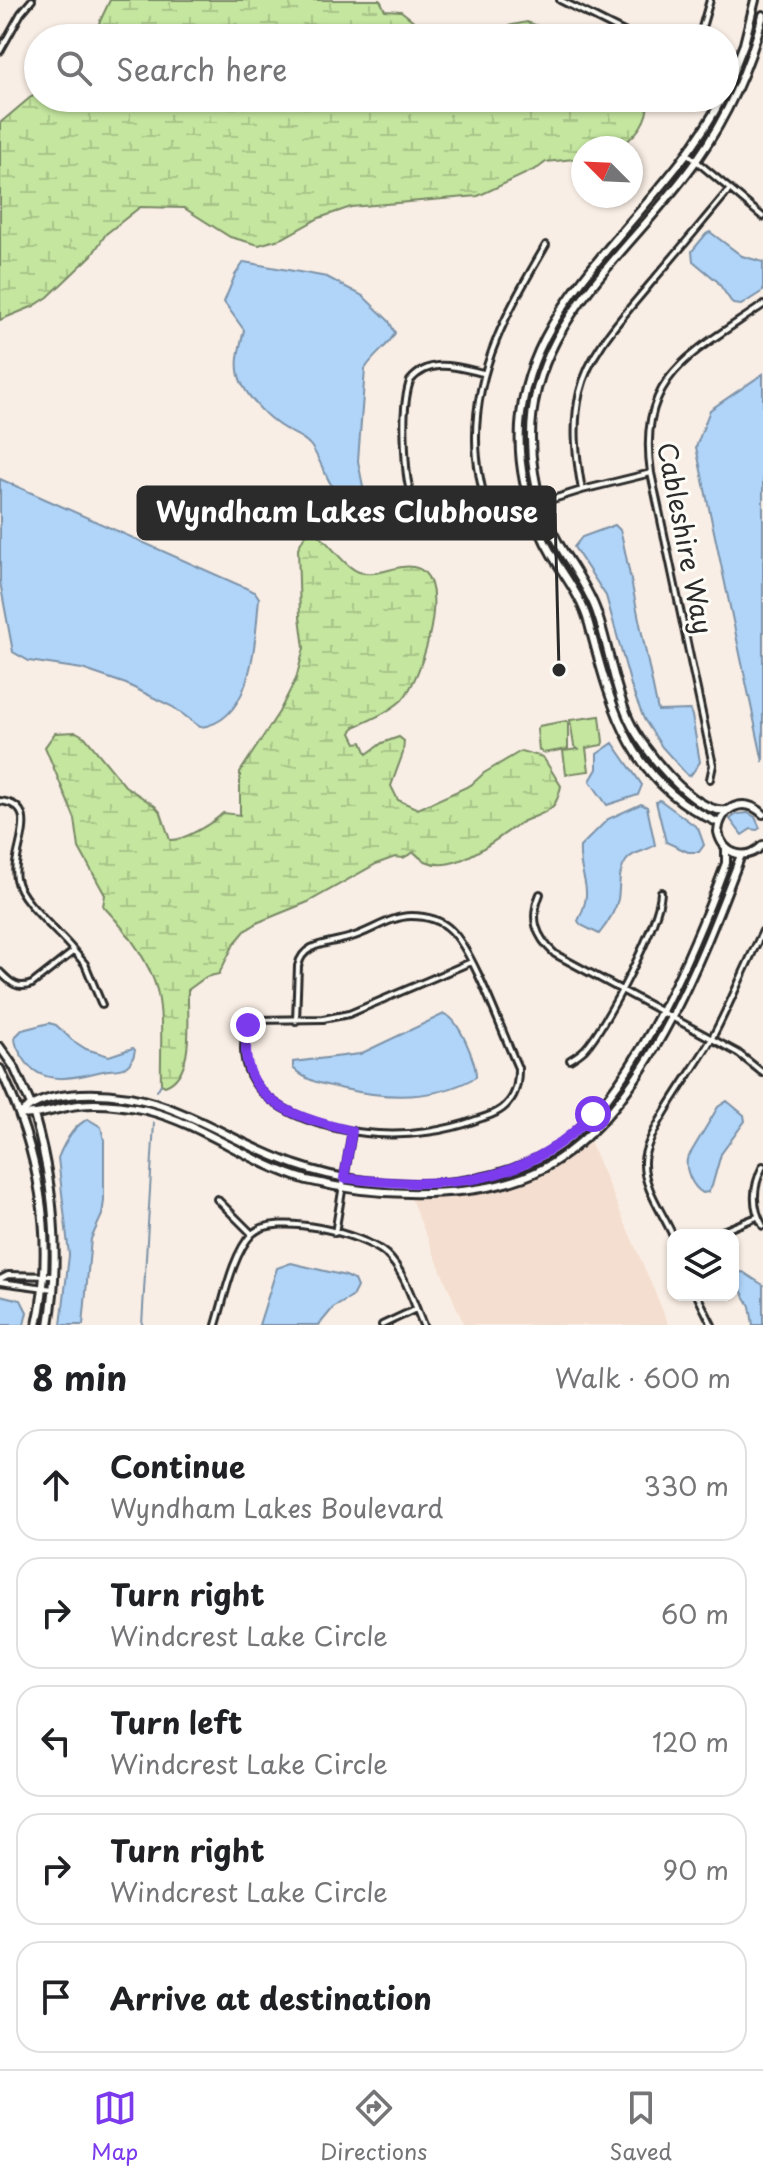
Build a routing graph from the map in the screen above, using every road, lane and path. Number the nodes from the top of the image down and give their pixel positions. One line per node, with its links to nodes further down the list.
1 (32, 0): 9 (street)
2 (560, 0): 7 (street)
3 (710, 0): 8 (street)
4 (755, 0): 5 (street)
5 (753, 8): 6 (street); 10 (street)
6 (763, 13): 11 (street)
7 (608, 24)
8 (703, 24)
9 (0, 51)
10 (739, 56)
11 (739, 87)
12 (714, 112): 14 (street)
13 (727, 112): 15 (street)
14 (688, 154): 15 (street); 24 (street)
15 (696, 161): 16 (street); 23 (street)
16 (730, 189): 17 (street); 22 (street)
17 (763, 217)
18 (546, 245): 20 (street)
19 (763, 305): 21 (street, Cableshire Way)
20 (483, 373): 25 (street); 25 (street)
21 (651, 473): 22 (street); 28 (street, Cableshire Way)
22 (582, 490): 23 (street)
23 (541, 503): 24 (street); 26 (street)
24 (530, 506): 25 (street); 27 (street)
25 (489, 519)
26 (622, 701): 27 (street); 30 (street)
27 (611, 703): 32 (street)
28 (710, 779)
29 (0, 801): 39 (street)
30 (727, 810): 31 (street); 32 (street)
31 (763, 814)
32 (719, 823): 34 (street)
33 (763, 845): 35 (street)
34 (726, 848): 35 (street); 44 (street)
35 (741, 855): 45 (street)
36 (661, 892): 42 (street)
37 (540, 894): 42 (street)
38 (763, 931): 47 (street)
39 (74, 951): 41 (street); 43 (street)
40 (471, 962): 46 (street); 46 (street); 55 (street)
41 (0, 972)
42 (621, 989): 44 (street); 49 (street)
43 (102, 1005)
44 (661, 1011): 45 (street); 56 (street)
45 (671, 1016): 47 (street); 57 (street)
46 (296, 1021): 55 (street)
47 (712, 1038): 51 (street); 66 (street)
48 (0, 1047): 52 (street)
49 (570, 1060)
50 (0, 1069): 53 (street)
51 (763, 1073)
52 (30, 1104): 53 (street); 54 (street); 59 (street)
53 (20, 1114): 54 (street); 71 (street)
54 (35, 1116): 61 (street); 70 (street)
55 (352, 1131): 59 (street)
56 (549, 1153): 57 (street); 60 (street)
57 (555, 1161): 62 (street)
58 (763, 1166): 64 (street)
59 (344, 1178): 60 (street); 61 (street)
60 (447, 1182): 62 (street)
61 (342, 1188): 62 (street); 68 (street)
62 (449, 1193)
63 (217, 1199): 69 (street)
64 (757, 1217): 65 (street); 67 (street)
65 (763, 1226)
66 (670, 1229)
67 (728, 1229)
68 (335, 1233): 69 (street); 76 (street)
69 (252, 1234): 79 (street)
70 (55, 1276): 71 (street); 74 (street)
71 (43, 1277): 72 (street); 73 (street)
72 (0, 1281): 73 (street)
73 (42, 1289): 74 (street); 77 (street)
74 (55, 1289): 78 (street)
75 (700, 1301): 82 (street)
76 (416, 1309): 80 (street); 81 (street)
77 (37, 1325)
78 (49, 1325)
79 (216, 1325)
80 (382, 1325)
81 (423, 1325)
82 (712, 1325)

